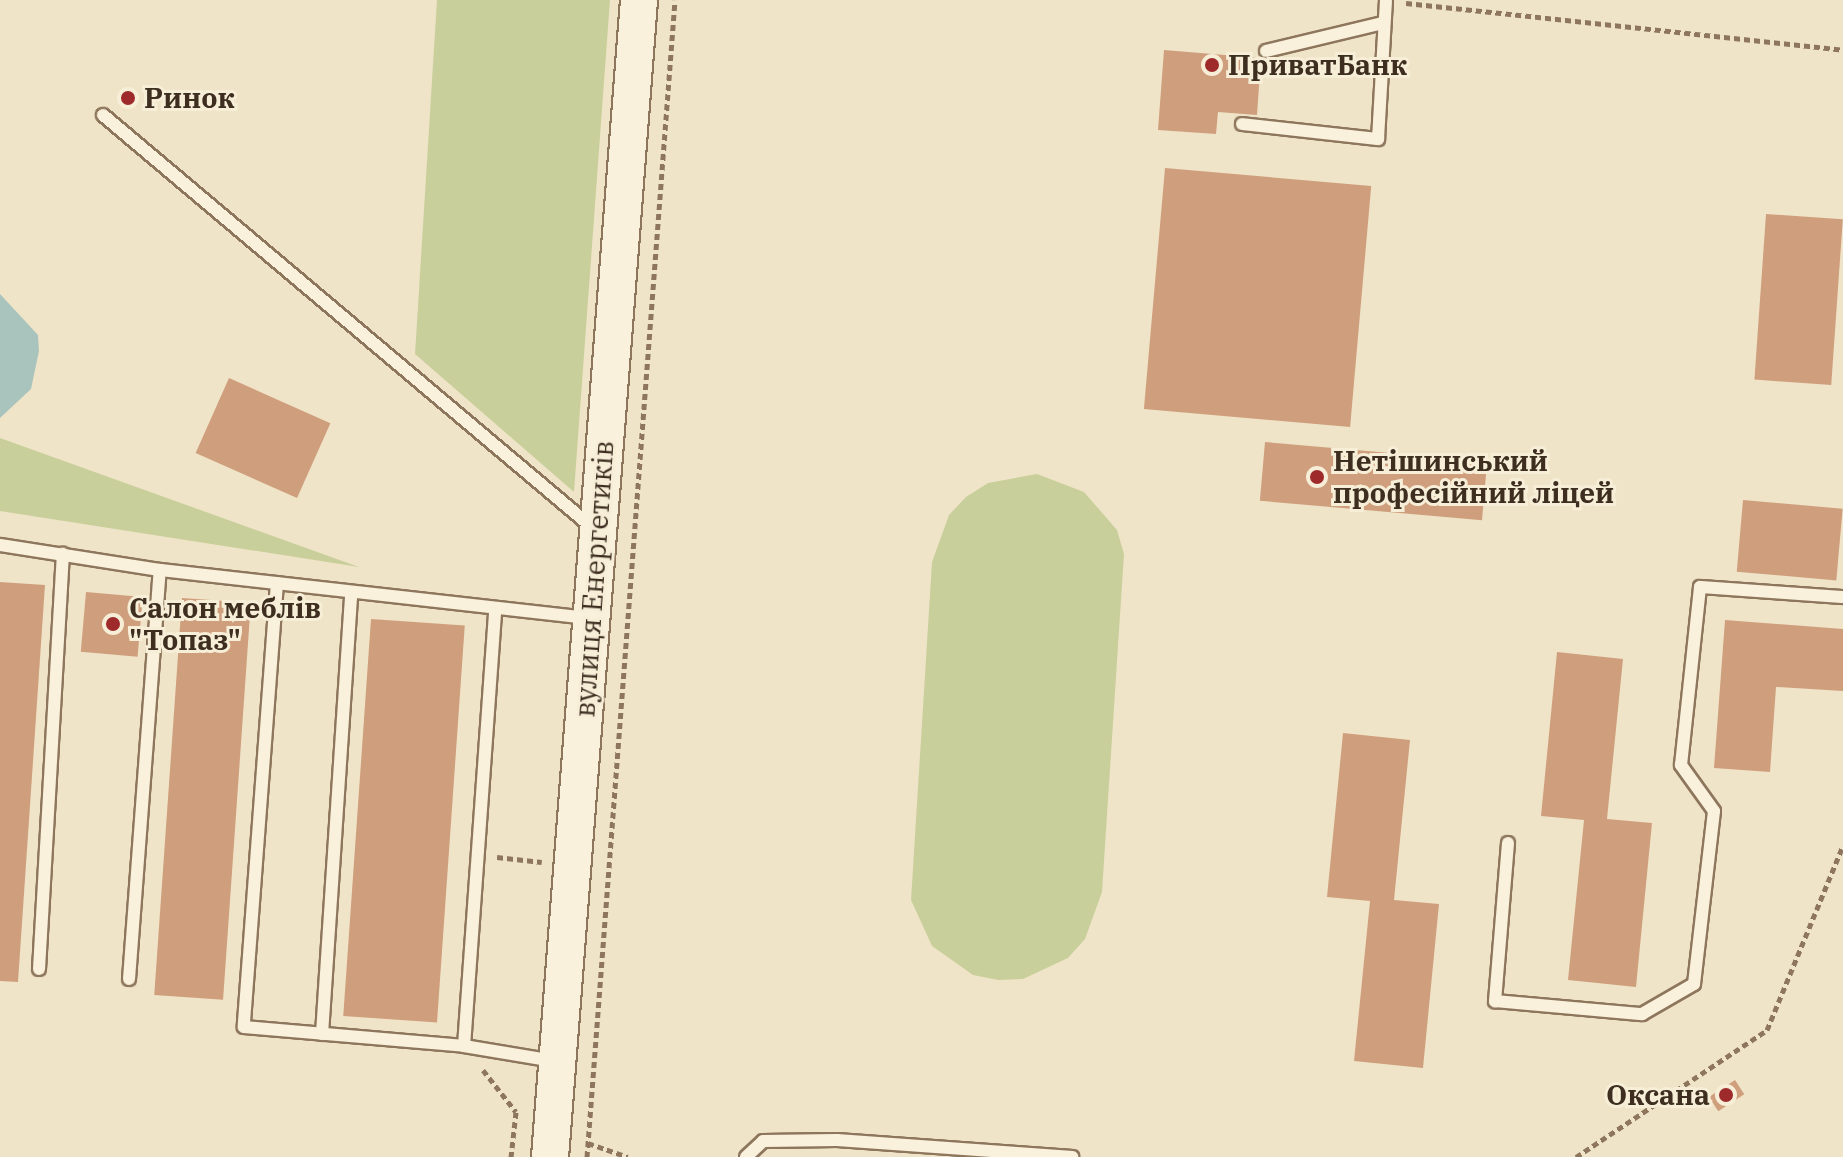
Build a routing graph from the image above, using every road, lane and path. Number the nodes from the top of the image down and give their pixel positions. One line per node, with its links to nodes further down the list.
1 (639, 0): 9 (main road, вулиця Енергетиків)
2 (675, 0): 25 (path)
3 (1386, 1): 4 (lane); 5 (path)
4 (1383, 23): 6 (lane); 8 (lane)
5 (1843, 50)
6 (1266, 51)
7 (103, 115): 9 (lane)
8 (1242, 124)
9 (598, 532): 17 (main road, вулиця Енергетиків)
10 (0, 545): 11 (lane)
11 (63, 554): 12 (lane); 20 (lane)
12 (160, 570): 13 (lane); 21 (lane)
13 (277, 583): 14 (lane); 22 (lane)
14 (351, 594): 16 (lane); 22 (lane)
15 (1843, 597): 18 (lane)
16 (495, 609): 17 (lane); 23 (lane)
17 (591, 618): 24 (main road, вулиця Енергетиків)
18 (1508, 843)
19 (1843, 846): 33 (path)
20 (39, 969)
21 (129, 979)
22 (322, 1034): 23 (lane)
23 (464, 1046): 24 (lane); 27 (path)
24 (556, 1062): 28 (main road, вулиця Енергетиків)
25 (588, 1143): 29 (path); 30 (path)
26 (1054, 1156): 31 (lane); 32 (lane)
27 (511, 1157)
28 (550, 1157)
29 (587, 1157)
30 (628, 1157)
31 (746, 1157)
32 (1072, 1157)
33 (1578, 1157)

